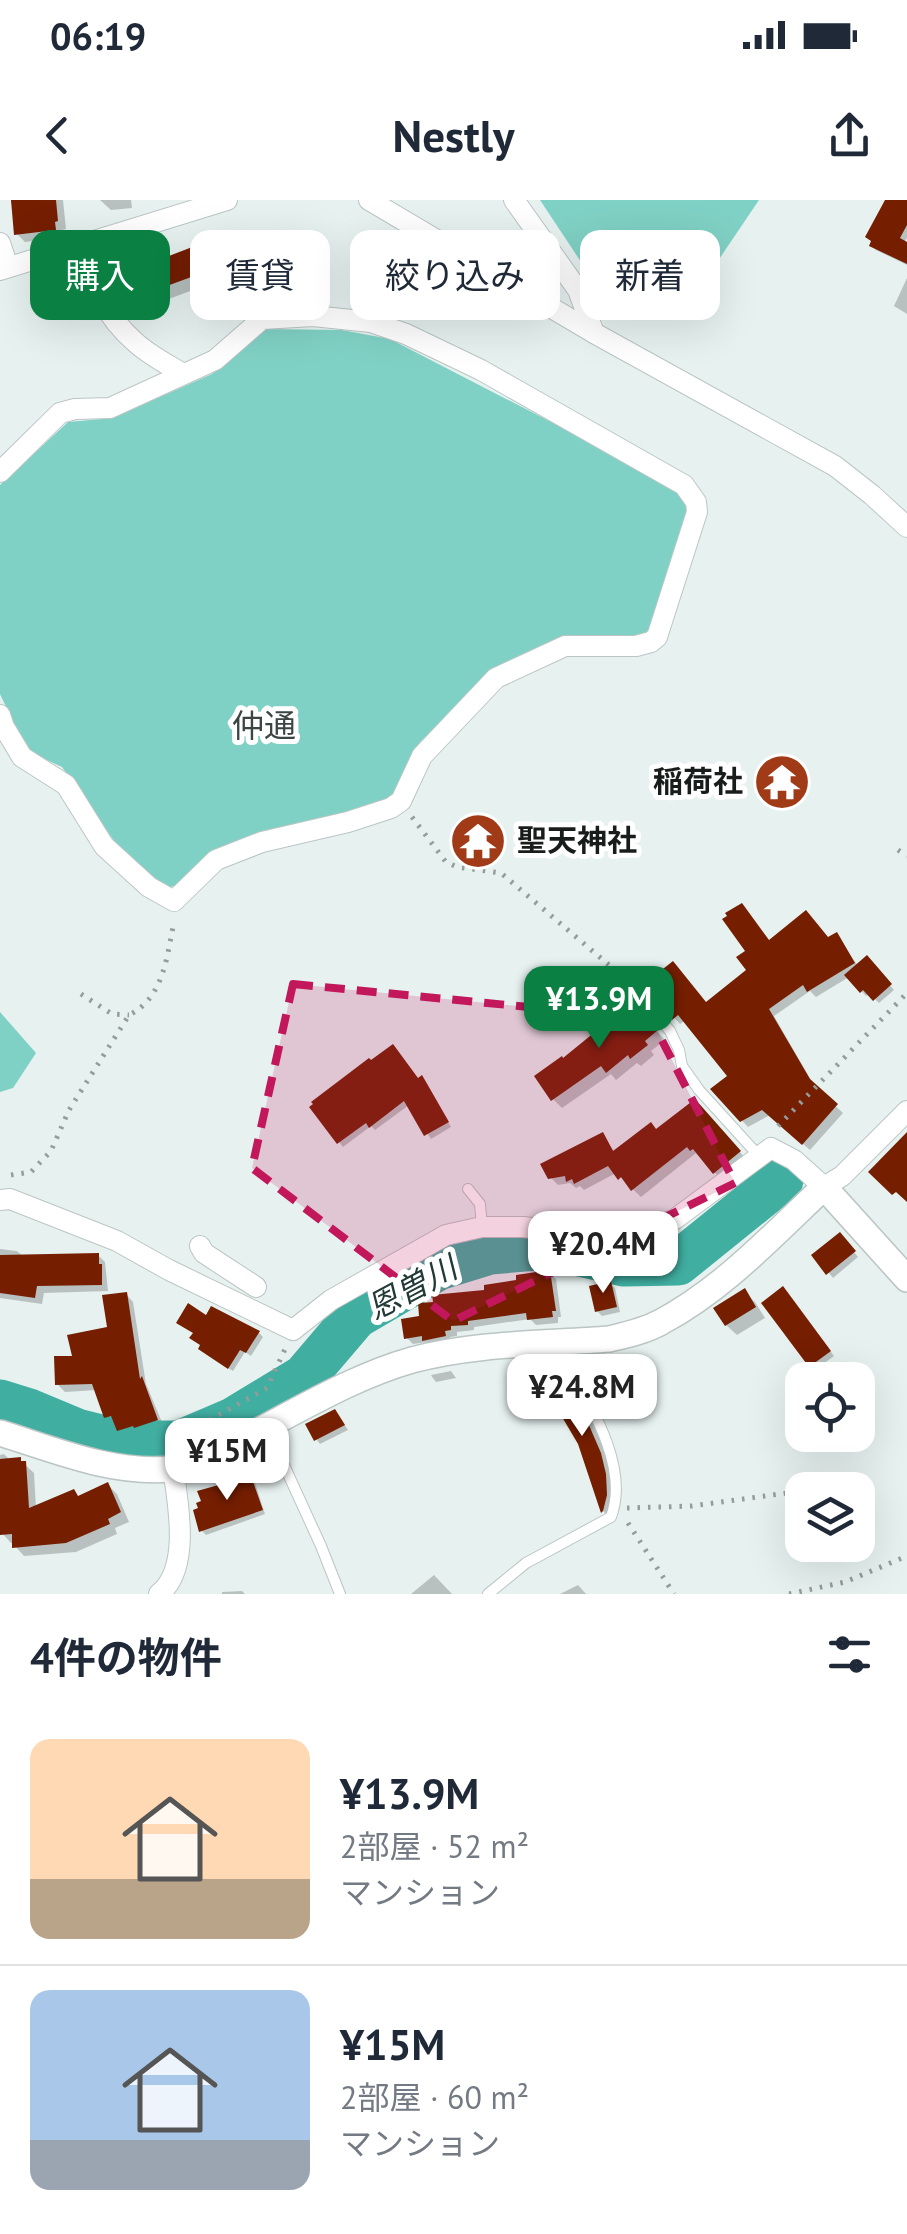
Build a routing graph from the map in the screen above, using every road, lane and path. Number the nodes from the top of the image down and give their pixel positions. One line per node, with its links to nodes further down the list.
1 (227, 200): 4 (street)
2 (369, 200): 9 (street)
3 (514, 200): 9 (street)
4 (130, 230)
5 (0, 243): 7 (street)
6 (30, 260): 7 (street)
7 (4, 268)
8 (114, 320): 10 (street)
9 (594, 333): 12 (street)
10 (182, 374): 11 (street); 14 (street)
11 (0, 472)
12 (907, 527)
13 (0, 715): 17 (street)
14 (401, 802): 17 (street); 18 (path)
15 (898, 850): 16 (path)
16 (907, 856)
17 (174, 910): 21 (path)
18 (629, 984): 23 (lane)
19 (907, 993): 23 (path)
20 (81, 994): 21 (path)
21 (130, 1015): 24 (path)
22 (907, 1111): 25 (street)
23 (765, 1152): 25 (street); 28 (street)
24 (0, 1176)
25 (824, 1188): 30 (street); 33 (street)
26 (468, 1189): 28 (lane)
27 (0, 1200): 32 (street)
28 (482, 1228): 32 (street)
29 (200, 1246): 31 (street)
30 (907, 1279)
31 (256, 1287)
32 (293, 1330): 36 (path)
33 (556, 1343): 34 (street); 42 (lane)
34 (266, 1426): 37 (street); 41 (lane)
35 (0, 1432): 37 (street)
36 (170, 1438)
37 (174, 1468): 40 (street)
38 (785, 1493): 43 (path)
39 (907, 1556): 44 (path)
40 (158, 1594)
41 (340, 1594)
42 (488, 1594)
43 (674, 1594)
44 (788, 1594)

